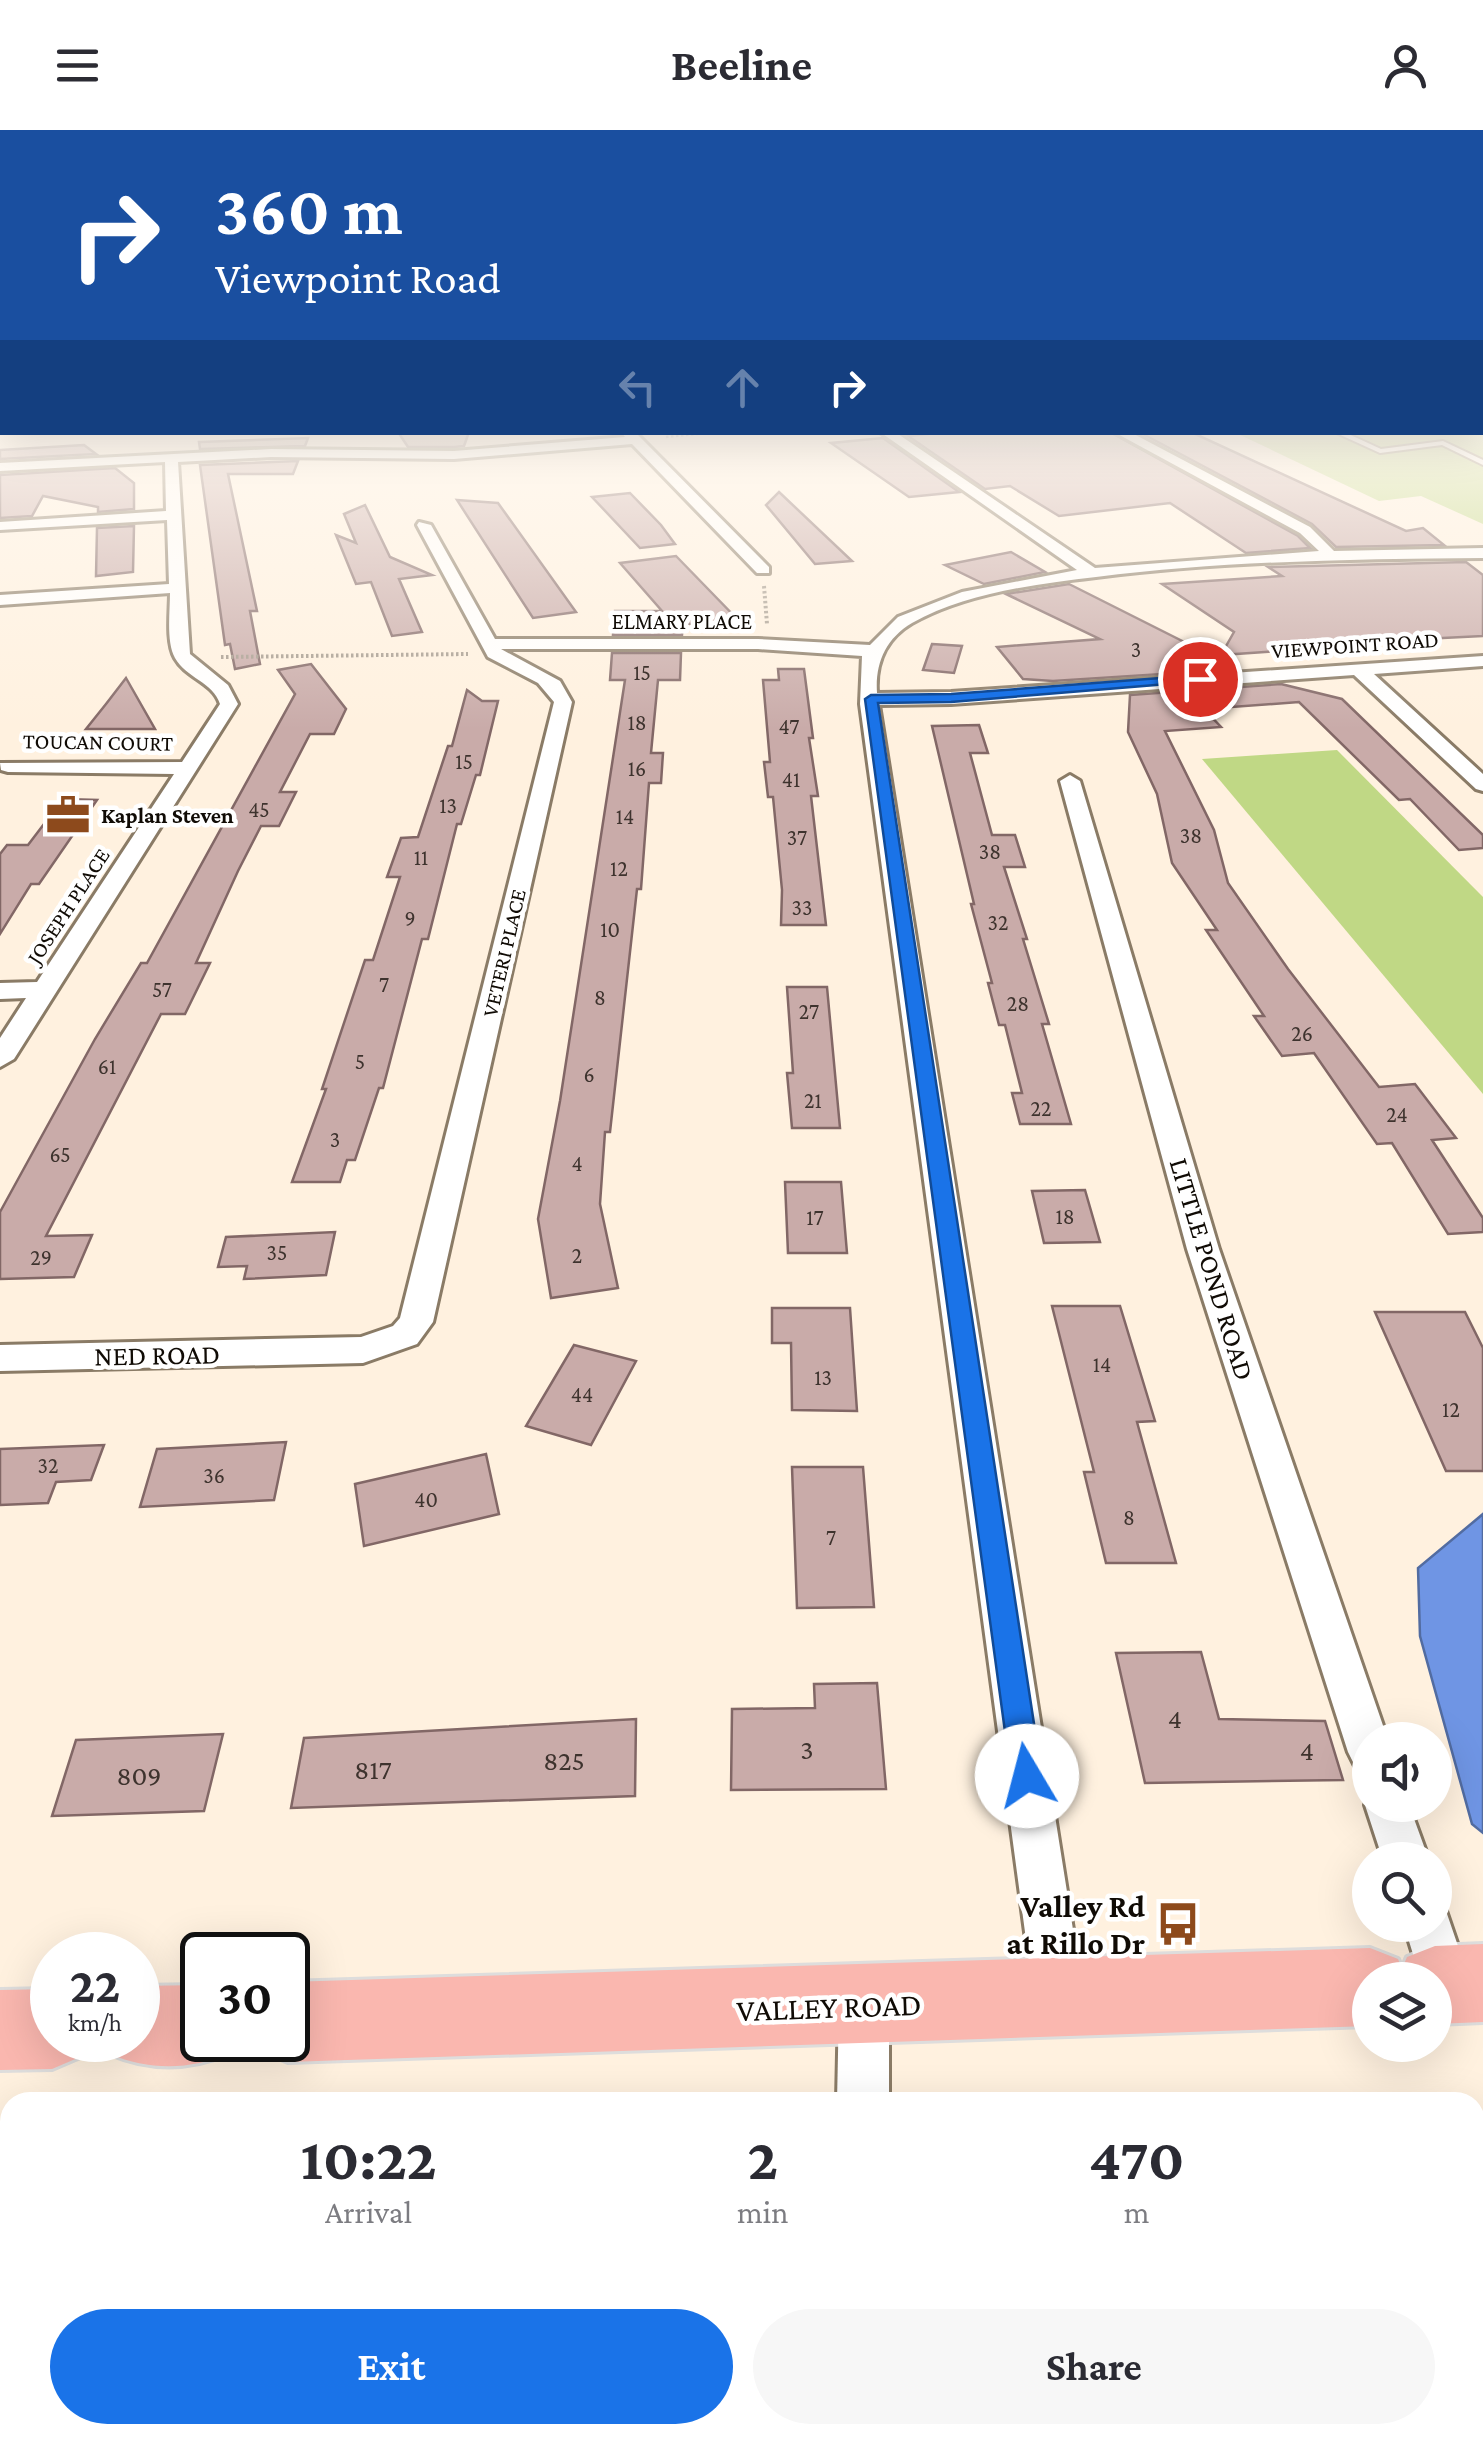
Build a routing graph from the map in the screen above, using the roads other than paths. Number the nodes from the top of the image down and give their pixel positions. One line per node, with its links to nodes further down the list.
1 (172, 513): 5 (street)
2 (706, 513): 10 (street)
3 (1005, 513): 11 (street)
4 (1273, 513): 9 (street)
5 (172, 516): 7 (street); 12 (street)
6 (424, 525): 14 (street)
7 (0, 526)
8 (1483, 553): 9 (street)
9 (1329, 556): 11 (street)
10 (763, 570)
11 (1091, 572): 15 (street)
12 (178, 588): 13 (street); 20 (street, JOSEPH PLACE)
13 (0, 600)
14 (492, 648): 15 (street, ELMARY PLACE); 26 (street, VETERI PLACE)
15 (874, 651): 18 (street)
16 (1483, 661): 17 (street, VIEWPOINT ROAD)
17 (1356, 667): 18 (street, VIEWPOINT ROAD); 22 (street)
18 (871, 699): 30 (street)
19 (8, 766): 20 (street, TOUCAN COURT)
20 (187, 768): 23 (street, JOSEPH PLACE)
21 (1070, 781): 28 (street, LITTLE POND ROAD)
22 (1483, 785)
23 (44, 990): 24 (street); 25 (street, JOSEPH PLACE)
24 (0, 991)
25 (0, 1058)
26 (313, 1351): 27 (street, NED ROAD)
27 (0, 1358)
28 (1360, 1722)
29 (1352, 1988): 30 (main road, VALLEY ROAD)
30 (1059, 1999): 31 (main road, VALLEY ROAD)
31 (864, 2006): 32 (main road, VALLEY ROAD); 35 (street)
32 (310, 2021)
33 (30, 2029): 34 (main road)
34 (0, 2030)
35 (863, 2092)

